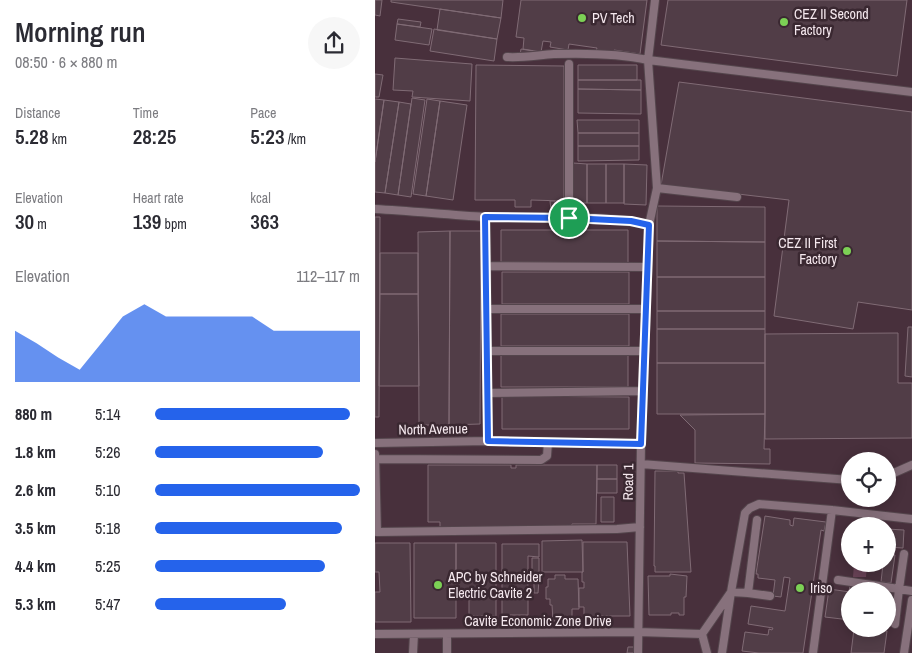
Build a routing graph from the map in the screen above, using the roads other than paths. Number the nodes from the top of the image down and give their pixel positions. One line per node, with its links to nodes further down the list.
1 (655, 0): 3 (street, Road 1)
2 (507, 57): 3 (street)
3 (648, 60): 5 (street); 6 (street, Road 1)
4 (569, 64): 10 (street)
5 (912, 90)
6 (657, 188): 7 (street); 11 (street, Road 1)
7 (737, 197)
8 (375, 209): 9 (street)
9 (485, 217): 10 (street); 12 (street)
10 (569, 218): 11 (street)
11 (649, 225): 13 (street, Road 1)
12 (486, 266): 13 (street); 15 (street)
13 (647, 267): 14 (street, Road 1)
14 (646, 308): 15 (street); 16 (street, Road 1)
15 (486, 309): 17 (street)
16 (645, 351): 17 (street); 18 (street, Road 1)
17 (488, 352): 19 (street)
18 (643, 391): 19 (street); 23 (street, Road 1)
19 (487, 393): 20 (street)
20 (488, 441): 21 (street, North Avenue); 22 (street, North Avenue)
21 (548, 442): 23 (street, North Avenue); 25 (street)
22 (375, 443)
23 (641, 444): 26 (street, Road 1)
24 (375, 454): 25 (street)
25 (375, 459): 33 (street)
26 (641, 464): 29 (street); 33 (street, Road 1)
27 (912, 465): 28 (street)
28 (896, 472)
29 (841, 479)
30 (832, 510): 31 (street); 35 (street); 55 (street)
31 (912, 519)
32 (757, 520): 36 (street)
33 (640, 527): 45 (street, Road 1)
34 (903, 554): 38 (street)
35 (738, 556): 36 (street); 40 (street)
36 (753, 557): 41 (street)
37 (838, 580): 38 (street)
38 (899, 589): 39 (street); 44 (street)
39 (912, 591)
40 (731, 592): 41 (street); 49 (street); 54 (street)
41 (748, 594): 42 (street)
42 (770, 596)
43 (912, 600): 56 (street)
44 (896, 615)
45 (638, 632): 48 (street, Cavite Economic Zone Drive); 49 (street, Cavite Economic Zone Drive); 52 (street, Road 1)
46 (375, 634): 47 (street, Cavite Economic Zone Drive)
47 (414, 634): 48 (street, Cavite Economic Zone Drive); 50 (street)
48 (447, 634): 51 (street)
49 (702, 634): 53 (street)
50 (413, 653)
51 (447, 653)
52 (638, 653)
53 (707, 653)
54 (722, 653)
55 (813, 653)
56 (904, 653)

